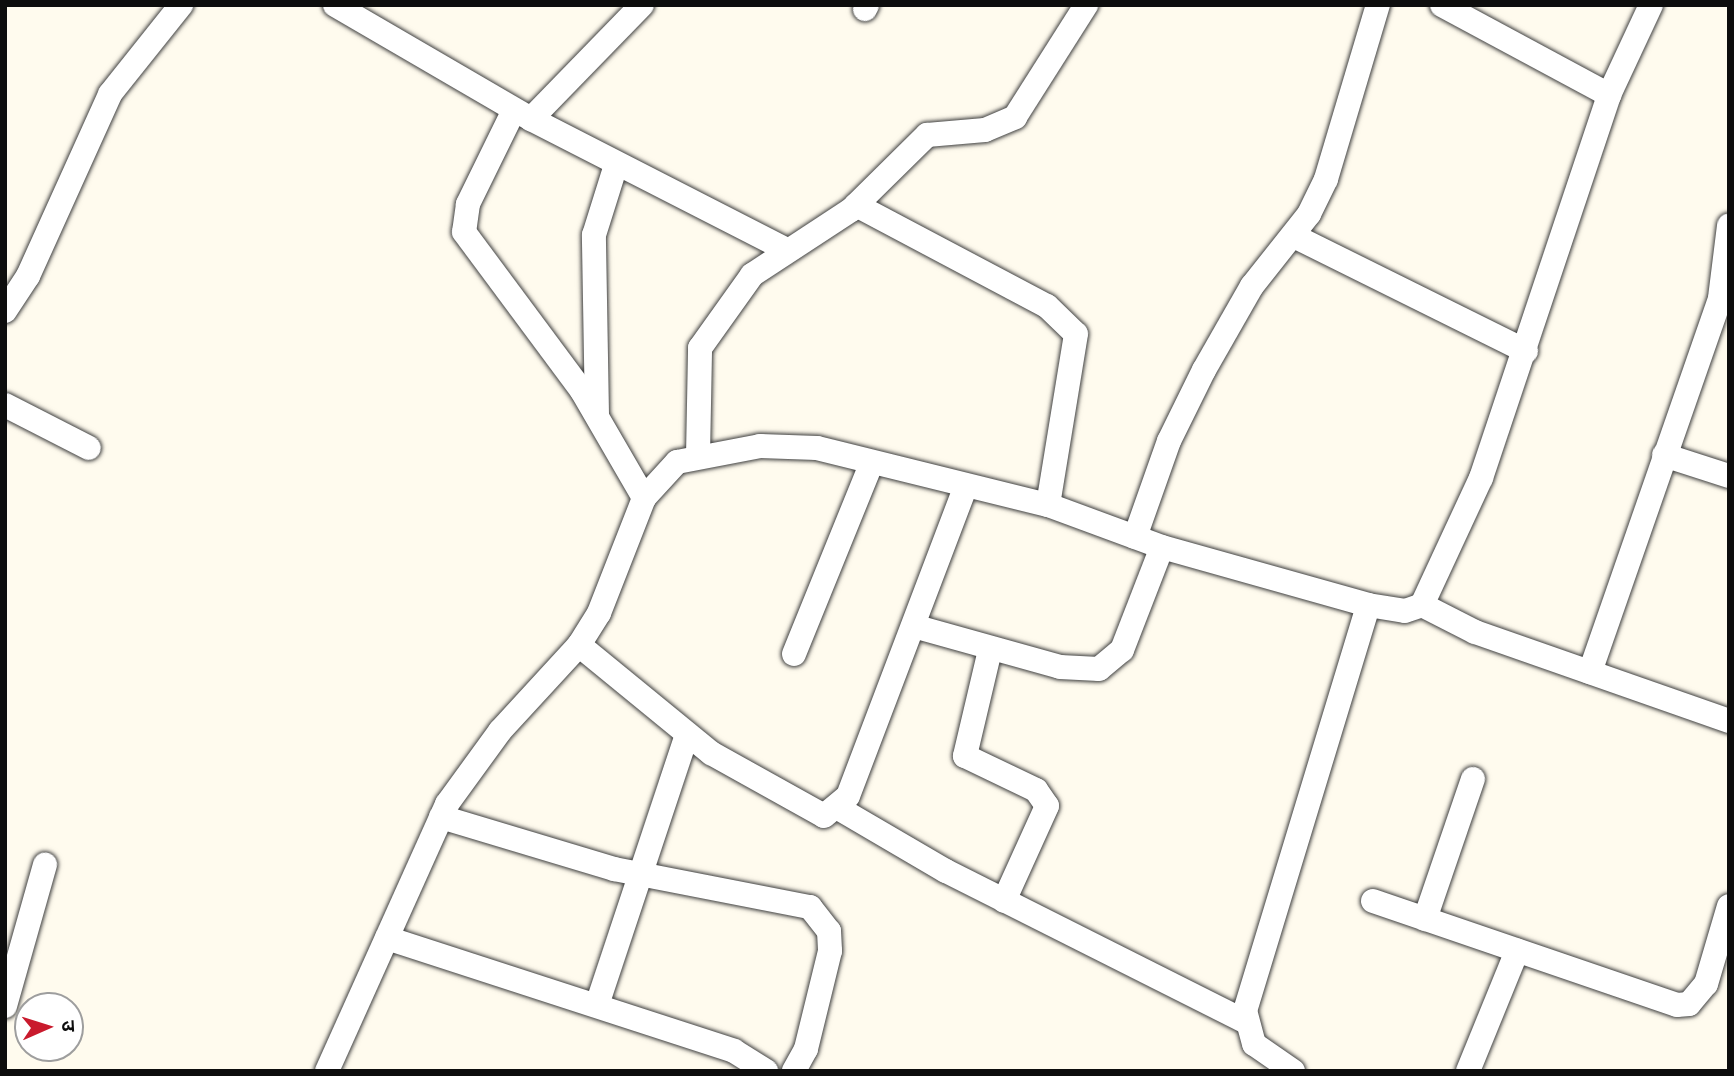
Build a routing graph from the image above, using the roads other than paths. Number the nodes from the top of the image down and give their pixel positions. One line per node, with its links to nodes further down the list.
1 (181, 5): 15 (street)
2 (335, 5): 9 (street)
3 (642, 5): 9 (street)
4 (1086, 5): 11 (street)
5 (1378, 5): 13 (street)
6 (1442, 5): 8 (street)
7 (1651, 5): 8 (street)
8 (1609, 95): 17 (street)
9 (522, 115): 10 (street); 19 (street)
10 (616, 165): 14 (street); 19 (street)
11 (856, 205): 14 (street); 27 (street)
12 (1729, 226): 16 (street)
13 (1294, 236): 17 (street); 28 (street)
14 (785, 249): 22 (street)
15 (5, 311)
16 (1719, 329): 21 (street)
17 (1526, 351): 31 (street)
18 (5, 405): 20 (street)
19 (597, 415): 26 (street)
20 (89, 448)
21 (1664, 455): 24 (street); 36 (street)
22 (698, 456): 23 (street); 26 (street)
23 (872, 462): 25 (street); 35 (street)
24 (1729, 476)
25 (966, 486): 27 (street); 32 (street)
26 (644, 498): 33 (street)
27 (1048, 505): 28 (street)
28 (1135, 537): 29 (street)
29 (1162, 547): 30 (street); 34 (street)
30 (1368, 605): 31 (street); 52 (street)
31 (1422, 605): 36 (street)
32 (917, 627): 34 (street); 40 (street)
33 (579, 645): 38 (street); 41 (street)
34 (990, 650): 44 (street)
35 (793, 654)
36 (1590, 672): 37 (street)
37 (1729, 720)
38 (687, 735): 40 (street); 43 (street)
39 (1473, 779): 47 (street)
40 (838, 808): 44 (street)
41 (441, 817): 43 (street); 48 (street)
42 (45, 866): 51 (street)
43 (641, 874): 50 (street); 55 (street)
44 (1004, 901): 52 (street)
45 (1373, 901): 47 (street)
46 (1729, 906): 49 (street)
47 (1425, 919): 49 (street)
48 (387, 938): 50 (street); 53 (street)
49 (1517, 951): 57 (street)
50 (597, 1005): 54 (street)
51 (5, 1006)
52 (1246, 1022): 56 (street)
53 (327, 1071)
54 (766, 1071)
55 (794, 1071)
56 (1293, 1071)
57 (1468, 1071)

